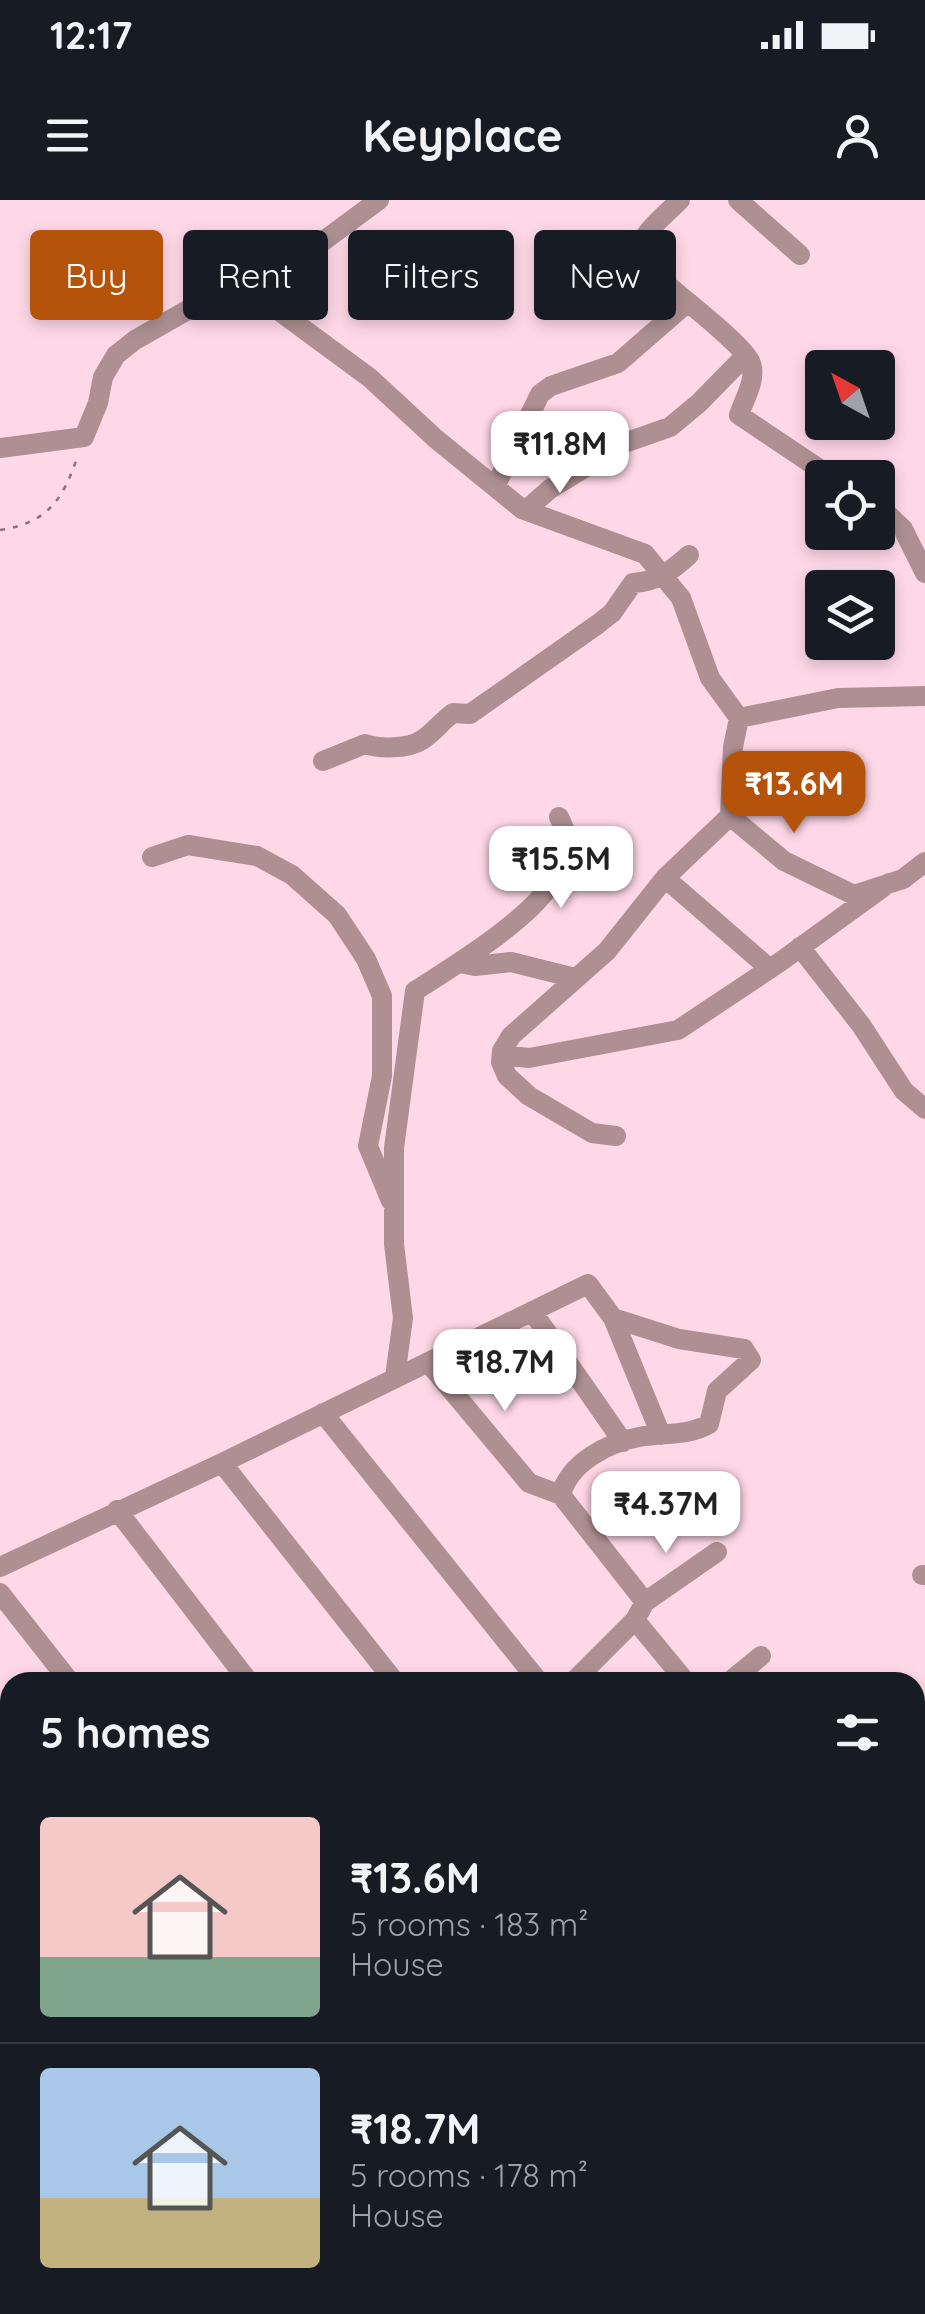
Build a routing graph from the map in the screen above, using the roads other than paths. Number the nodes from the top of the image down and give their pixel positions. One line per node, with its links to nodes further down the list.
1 (379, 200): 4 (street)
2 (680, 200): 6 (street)
3 (738, 200): 5 (street)
4 (328, 238)
5 (800, 255)
6 (686, 303): 9 (street); 12 (street)
7 (183, 310): 10 (street)
8 (292, 320): 12 (street)
9 (745, 356): 11 (street); 13 (street)
10 (0, 448)
11 (807, 460)
12 (495, 487): 13 (street)
13 (526, 510): 17 (street)
14 (895, 521): 16 (street)
15 (689, 555): 17 (street)
16 (925, 573)
17 (664, 577): 19 (street); 20 (street)
18 (925, 696): 19 (street)
19 (739, 718): 21 (street)
20 (323, 761)
21 (730, 816): 25 (street); 26 (street)
22 (559, 817): 28 (street)
23 (152, 857): 34 (street)
24 (925, 862): 26 (street)
25 (665, 878): 29 (street); 30 (street)
26 (889, 883): 27 (street)
27 (800, 947): 29 (street); 32 (street)
28 (459, 963): 30 (street); 34 (street)
29 (770, 969): 31 (street)
30 (575, 978): 31 (street)
31 (502, 1055): 33 (street)
32 (925, 1110)
33 (616, 1136)
34 (394, 1208): 38 (street)
35 (532, 1311): 36 (street); 37 (street); 41 (street)
36 (612, 1318): 40 (street); 40 (street)
37 (428, 1362): 38 (street); 43 (street)
38 (395, 1378): 39 (street)
39 (323, 1413): 42 (street); 53 (street)
40 (660, 1435): 41 (street)
41 (624, 1442): 43 (street)
42 (222, 1463): 44 (street); 52 (street)
43 (561, 1496): 48 (street)
44 (117, 1510): 46 (street); 51 (street)
45 (716, 1552): 48 (street)
46 (3, 1559)
47 (0, 1593): 50 (street)
48 (640, 1611): 54 (street); 55 (street)
49 (761, 1656): 56 (street)
50 (62, 1672)
51 (241, 1672)
52 (387, 1672)
53 (530, 1672)
54 (582, 1672)
55 (680, 1672)
56 (741, 1672)

